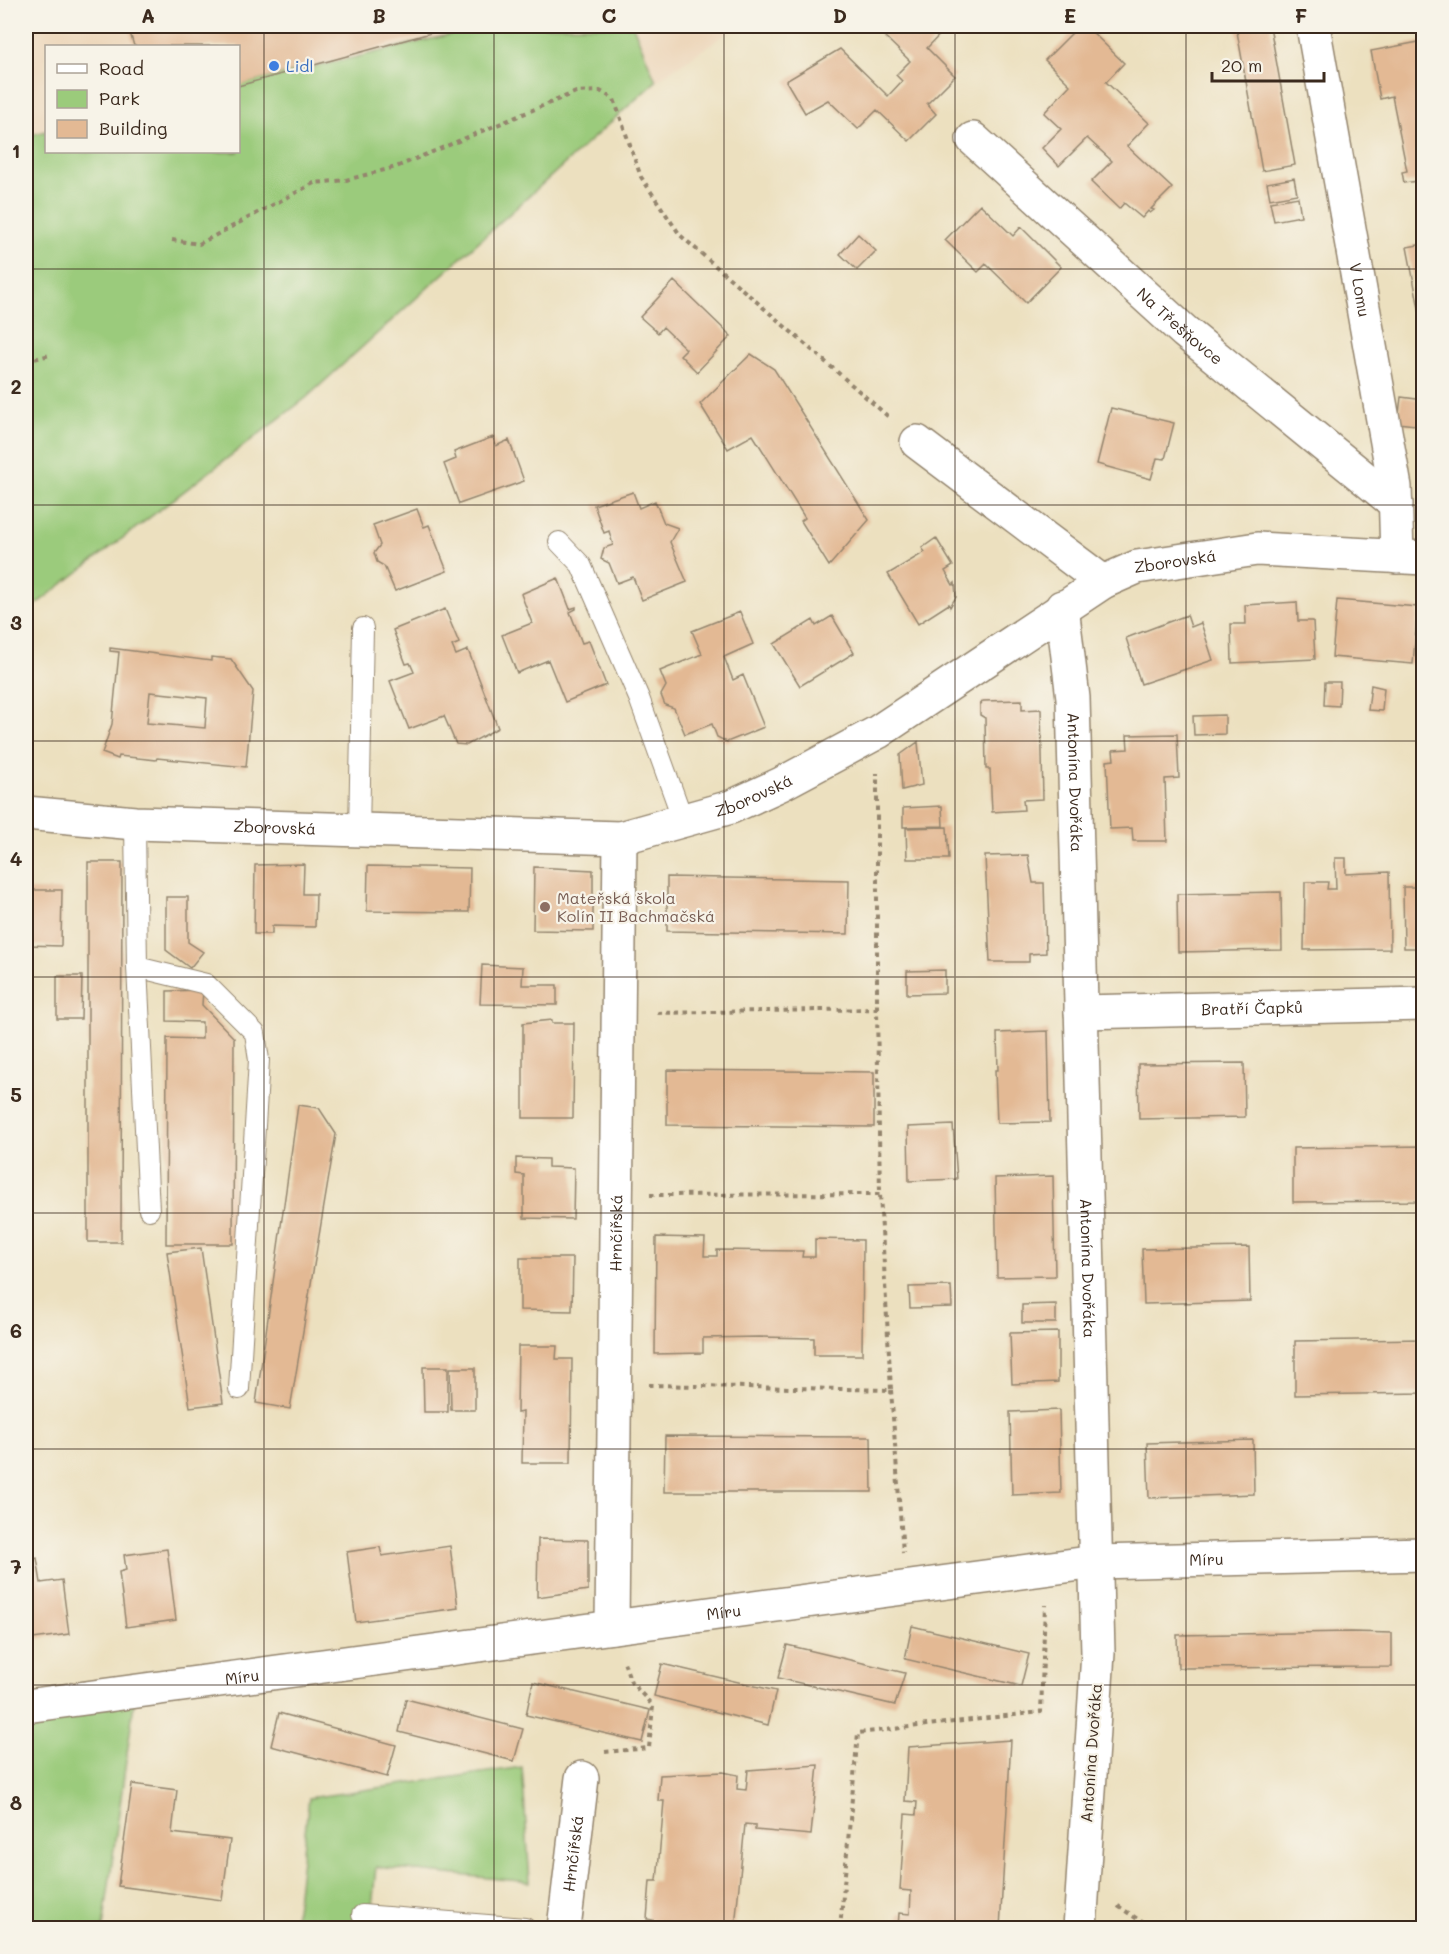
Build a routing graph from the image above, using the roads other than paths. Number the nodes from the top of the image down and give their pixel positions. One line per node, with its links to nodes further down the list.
1 (1313, 26): 4 (street, V Lomu)
2 (973, 139): 4 (street, Na Třešňovce)
3 (917, 442): 7 (street)
4 (1396, 504): 6 (street, V Lomu)
5 (559, 542): 11 (lane)
6 (1410, 557): 7 (street, Zborovská)
7 (1103, 582): 8 (street, Zborovská)
8 (1062, 607): 11 (street, Zborovská); 17 (street, Antonína Dvořáka)
9 (363, 628): 13 (lane)
10 (26, 813): 12 (street, Zborovská)
11 (683, 820): 14 (street, Zborovská)
12 (135, 823): 13 (street, Zborovská); 15 (lane)
13 (359, 832): 14 (street, Zborovská)
14 (620, 838): 22 (street, Hrnčířská)
15 (137, 967): 18 (lane); 19 (lane)
16 (1424, 1004): 17 (street, Bratří Čapků)
17 (1081, 1011): 21 (street, Antonína Dvořáka)
18 (148, 1210)
19 (239, 1389)
20 (1424, 1554): 21 (street, Míru)
21 (1096, 1562): 22 (street, Míru); 28 (street, Antonína Dvořáka)
22 (612, 1627): 23 (street, Míru)
23 (26, 1706)
24 (582, 1778): 27 (street, Hrnčířská)
25 (362, 1915): 26 (lane)
26 (525, 1929)
27 (564, 1929)
28 (1080, 1929)

